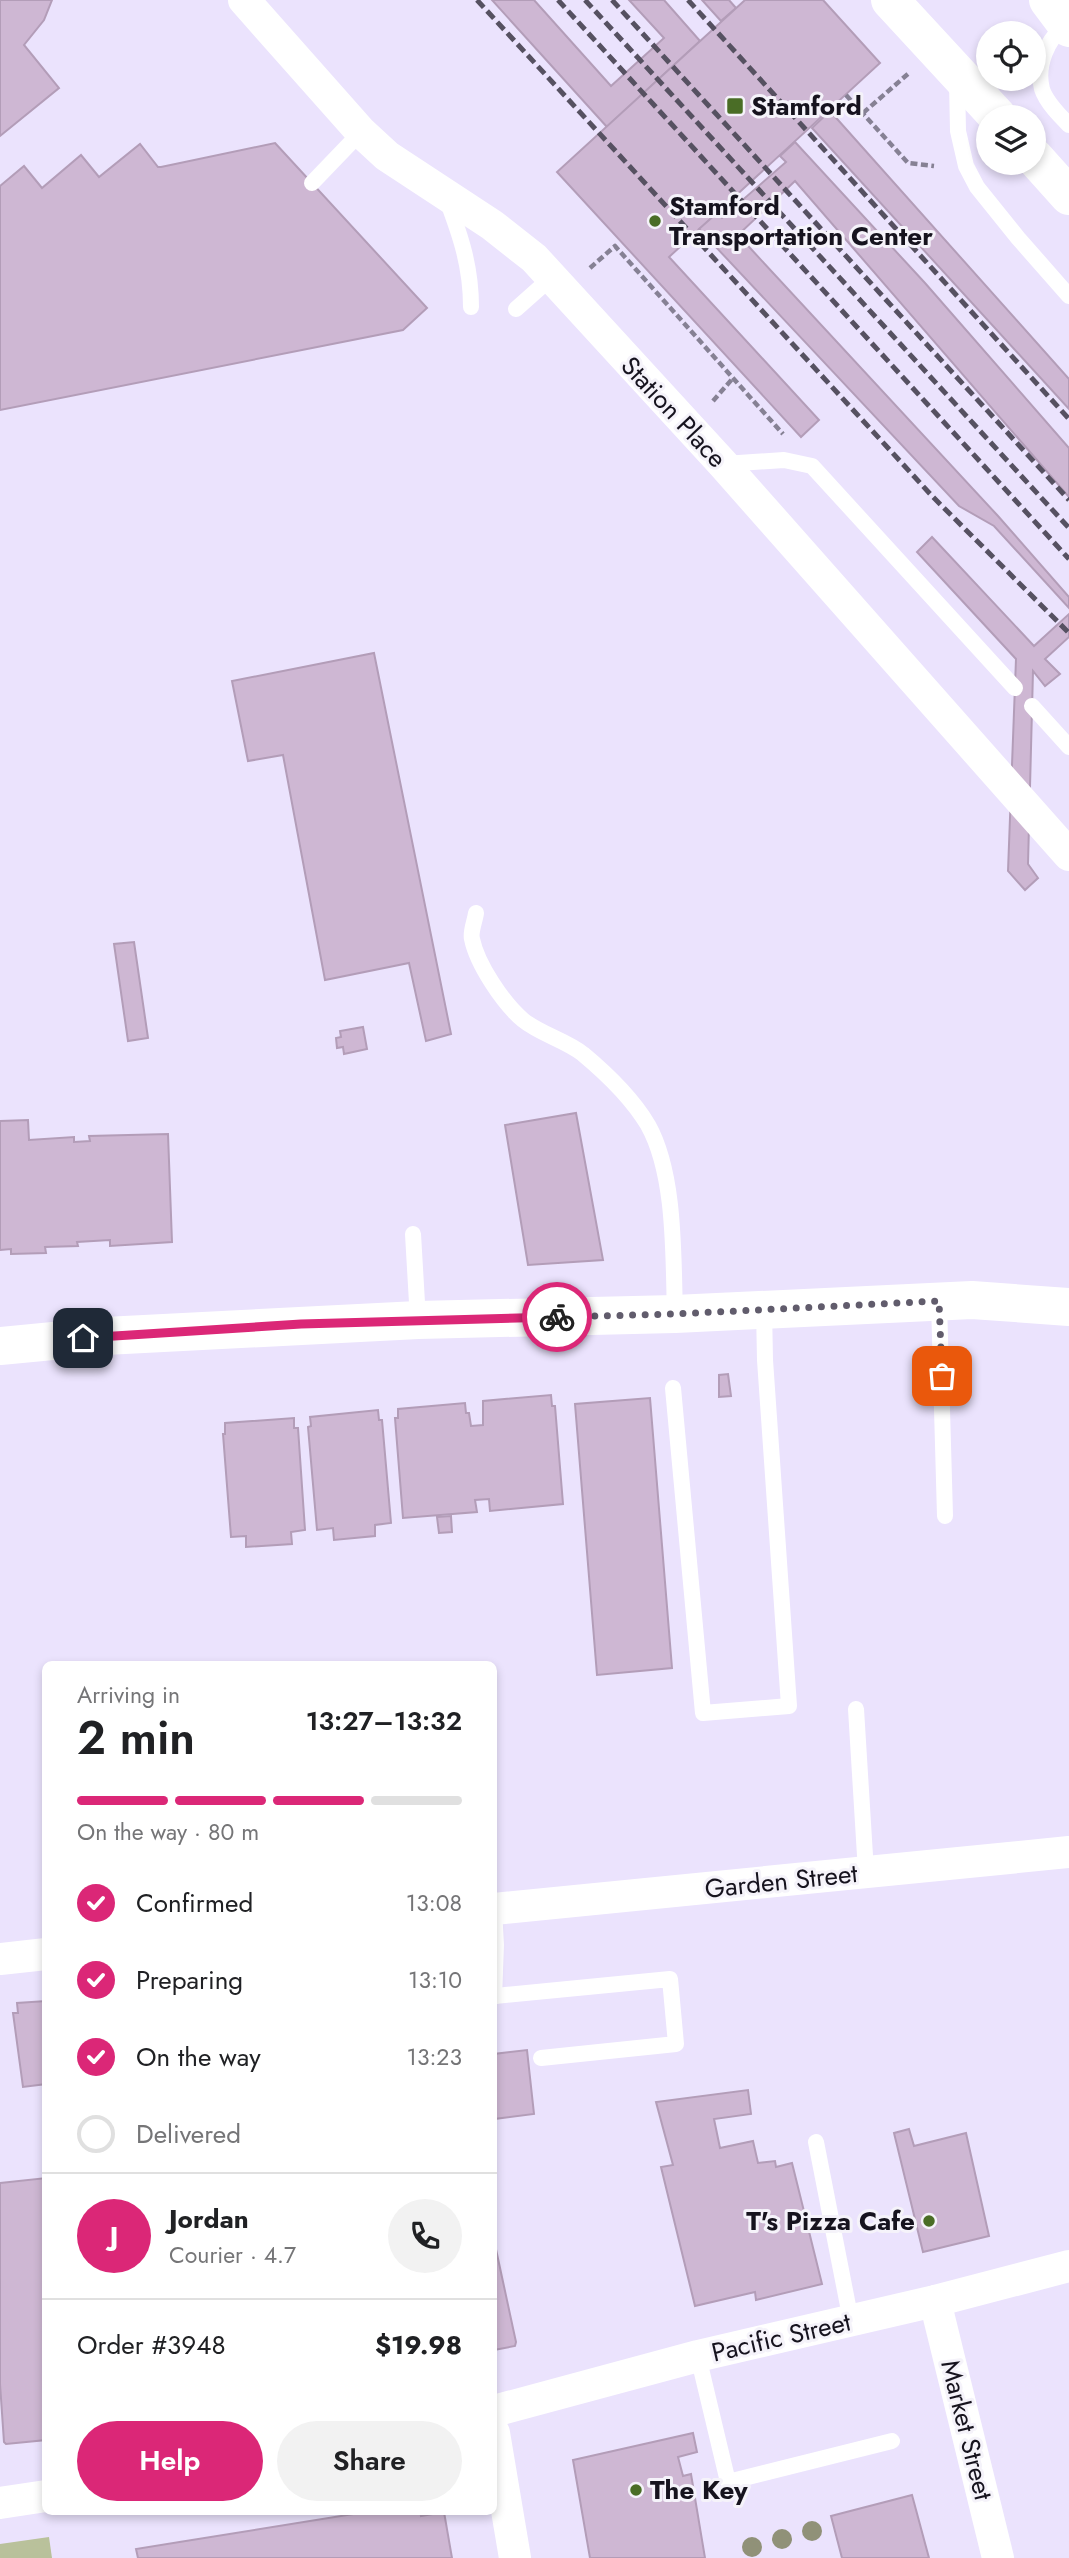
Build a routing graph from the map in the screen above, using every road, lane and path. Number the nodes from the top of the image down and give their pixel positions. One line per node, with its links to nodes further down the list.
1 (890, 0): 6 (main road)
2 (1048, 0): 4 (main road)
3 (246, 2): 11 (street, Station Place)
4 (1069, 26): 10 (lane)
5 (912, 70): 9 (path)
6 (957, 72): 8 (main road); 19 (lane)
7 (846, 95): 9 (path)
8 (987, 105)
9 (863, 113): 12 (path)
10 (1069, 125)
11 (361, 132): 14 (lane); 15 (street, Station Place)
12 (934, 166)
13 (1046, 170): 16 (main road)
14 (312, 183)
15 (445, 194): 18 (street, Station Place); 20 (lane)
16 (1069, 195)
17 (583, 274): 22 (path)
18 (552, 278): 21 (lane); 25 (street, Station Place)
19 (1069, 296)
20 (471, 307)
21 (516, 309)
22 (733, 377): 23 (path); 24 (path)
23 (707, 408)
24 (788, 440)
25 (723, 464): 26 (lane); 29 (street, Station Place)
26 (1015, 688)
27 (1032, 706): 28 (lane)
28 (1069, 747)
29 (1069, 855)
30 (476, 913): 35 (lane)
31 (413, 1234): 36 (lane)
32 (939, 1301): 33 (main road); 34 (main road); 39 (lane)
33 (765, 1309): 35 (main road); 38 (lane)
34 (1065, 1309)
35 (675, 1314): 36 (main road)
36 (418, 1320): 37 (main road)
37 (0, 1346)
38 (673, 1388)
39 (945, 1516)
40 (856, 1709): 42 (lane)
41 (1069, 1852): 42 (street, Garden Street)
42 (866, 1872): 43 (street, Garden Street)
43 (497, 1910)
44 (42, 1954): 45 (street)
45 (0, 1959)
46 (497, 1997): 47 (lane)
47 (541, 2058)
48 (816, 2142): 51 (lane)
49 (1069, 2266): 50 (street, Pacific Street)
50 (935, 2301): 51 (street, Pacific Street); 59 (street, Market Street)
51 (851, 2321): 52 (street, Pacific Street)
52 (698, 2356): 53 (street, Pacific Street); 54 (lane)
53 (497, 2410)
54 (891, 2441)
55 (497, 2451): 58 (street)
56 (42, 2497): 57 (street)
57 (0, 2503)
58 (515, 2558)
59 (998, 2558)

